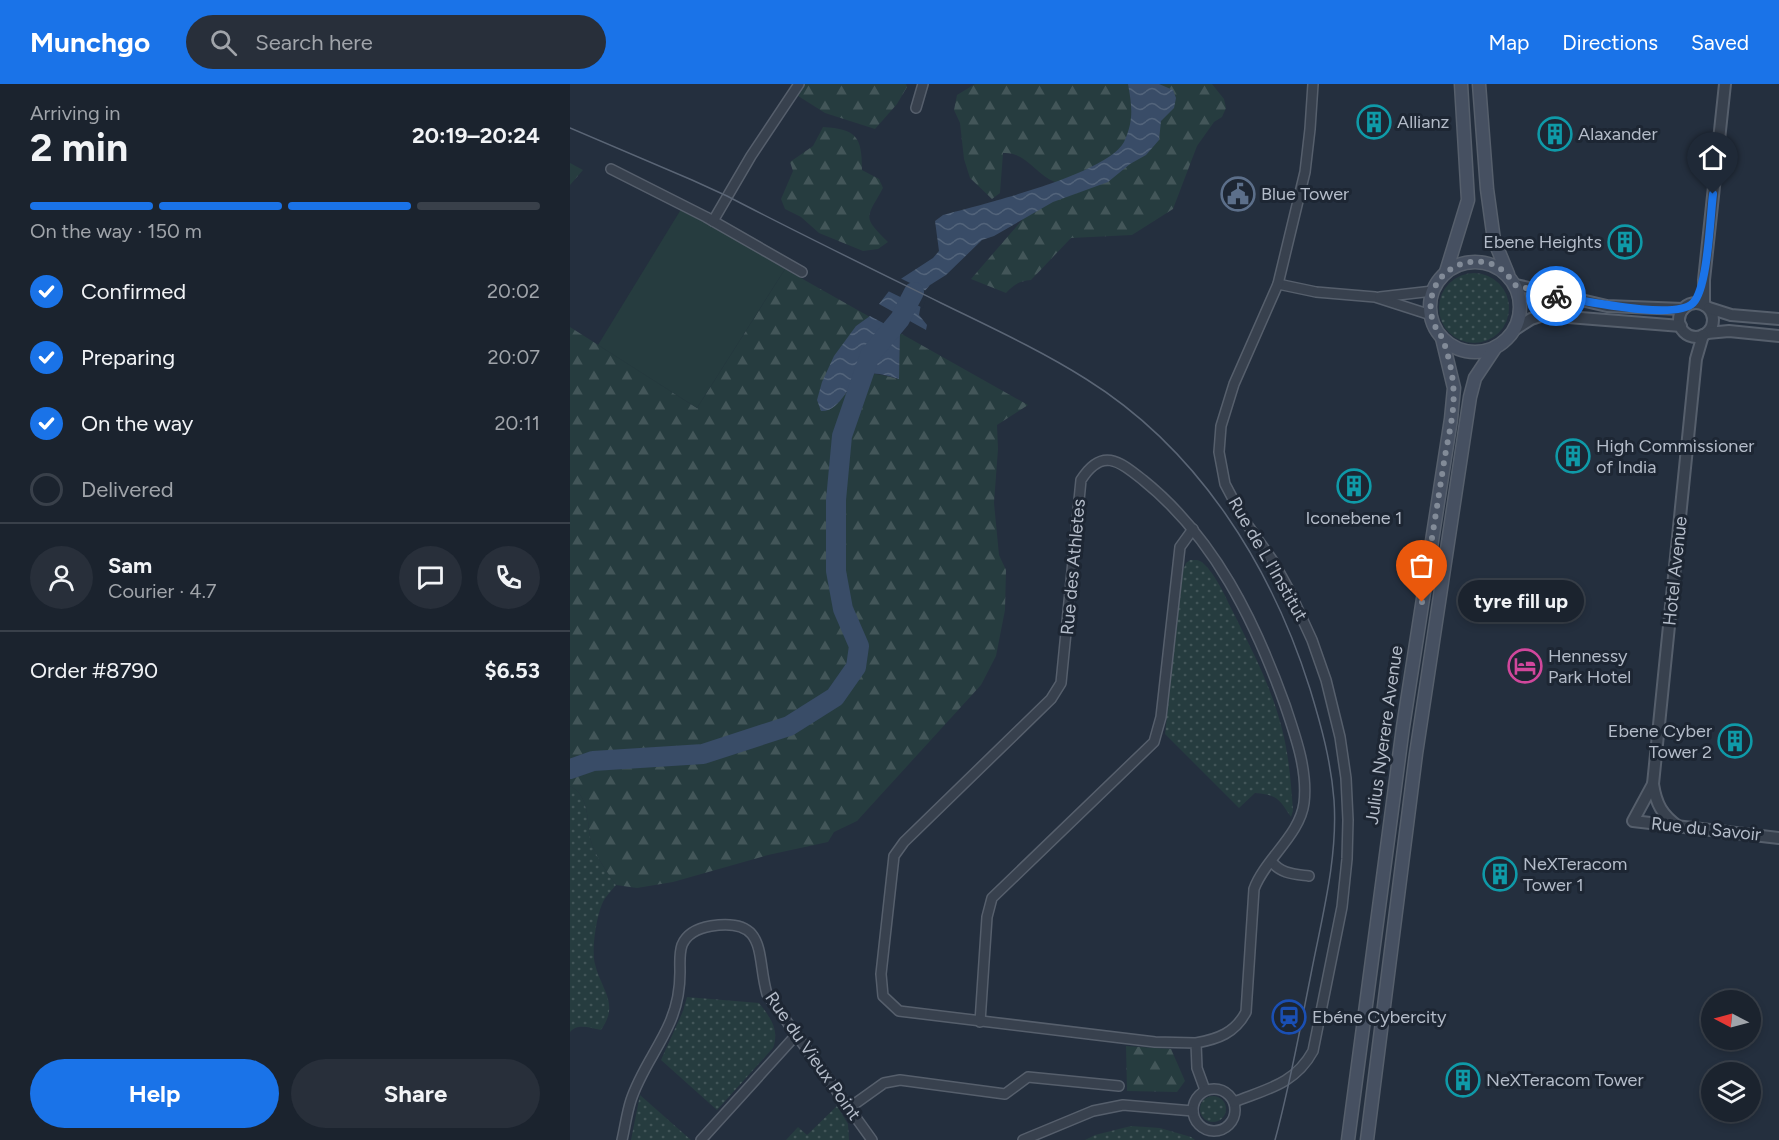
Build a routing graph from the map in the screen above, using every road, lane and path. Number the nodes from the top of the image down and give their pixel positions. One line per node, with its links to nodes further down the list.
1 (800, 84): 9 (street)
2 (923, 84): 7 (street)
3 (1313, 84): 13 (street, Rue de L l'Institut)
4 (1461, 84): 11 (main road)
5 (1479, 84): 12 (main road)
6 (1725, 84): 17 (street)
7 (916, 108)
8 (611, 169): 9 (street)
9 (713, 221): 10 (street)
10 (802, 272)
11 (1446, 272): 12 (main road); 15 (main road)
12 (1508, 275): 14 (main road)
13 (1278, 285): 16 (street); 39 (street, Rue de L l'Institut)
14 (1515, 285): 17 (street); 20 (main road)
15 (1433, 291): 16 (street); 18 (main road)
16 (1375, 297): 18 (street)
17 (1697, 306): 19 (street); 21 (street); 22 (street)
18 (1431, 315): 24 (main road)
19 (1779, 320)
20 (1514, 330): 21 (street); 25 (main road)
21 (1684, 330): 22 (street); 26 (street, Hotel Avenue)
22 (1705, 334): 23 (street); 26 (street, Hotel Avenue)
23 (1779, 336)
24 (1442, 338): 25 (main road); 46 (main road, Julius Nyerere Avenue)
25 (1495, 348): 47 (main road, Julius Nyerere Avenue)
26 (1696, 359): 28 (street, Hotel Avenue)
27 (1193, 529): 32 (street, Rue des Athletes); 34 (street); 34 (street, Rue des Athletes)
28 (1653, 783): 29 (street, Hotel Avenue); 30 (street, Hotel Avenue)
29 (1633, 821): 30 (street, Rue du Savoir)
30 (1679, 827): 31 (street, Rue du Savoir)
31 (1779, 838)
32 (1271, 861): 33 (street); 36 (street, Rue des Athletes)
33 (1309, 876)
34 (980, 1022): 36 (street, Rue des Athletes)
35 (796, 1034): 40 (street, Rue du Vieux Point); 43 (street, Rue du Vieux Point); 44 (street)
36 (1196, 1043): 38 (street)
37 (1119, 1086): 40 (street)
38 (1205, 1090): 39 (street); 41 (street)
39 (1233, 1102): 41 (street)
40 (849, 1108): 42 (street, Rue du Vieux Point)
41 (1193, 1111): 45 (street)
42 (870, 1139)
43 (622, 1140)
44 (701, 1140)
45 (1023, 1140)
46 (1348, 1140)
47 (1368, 1140)

